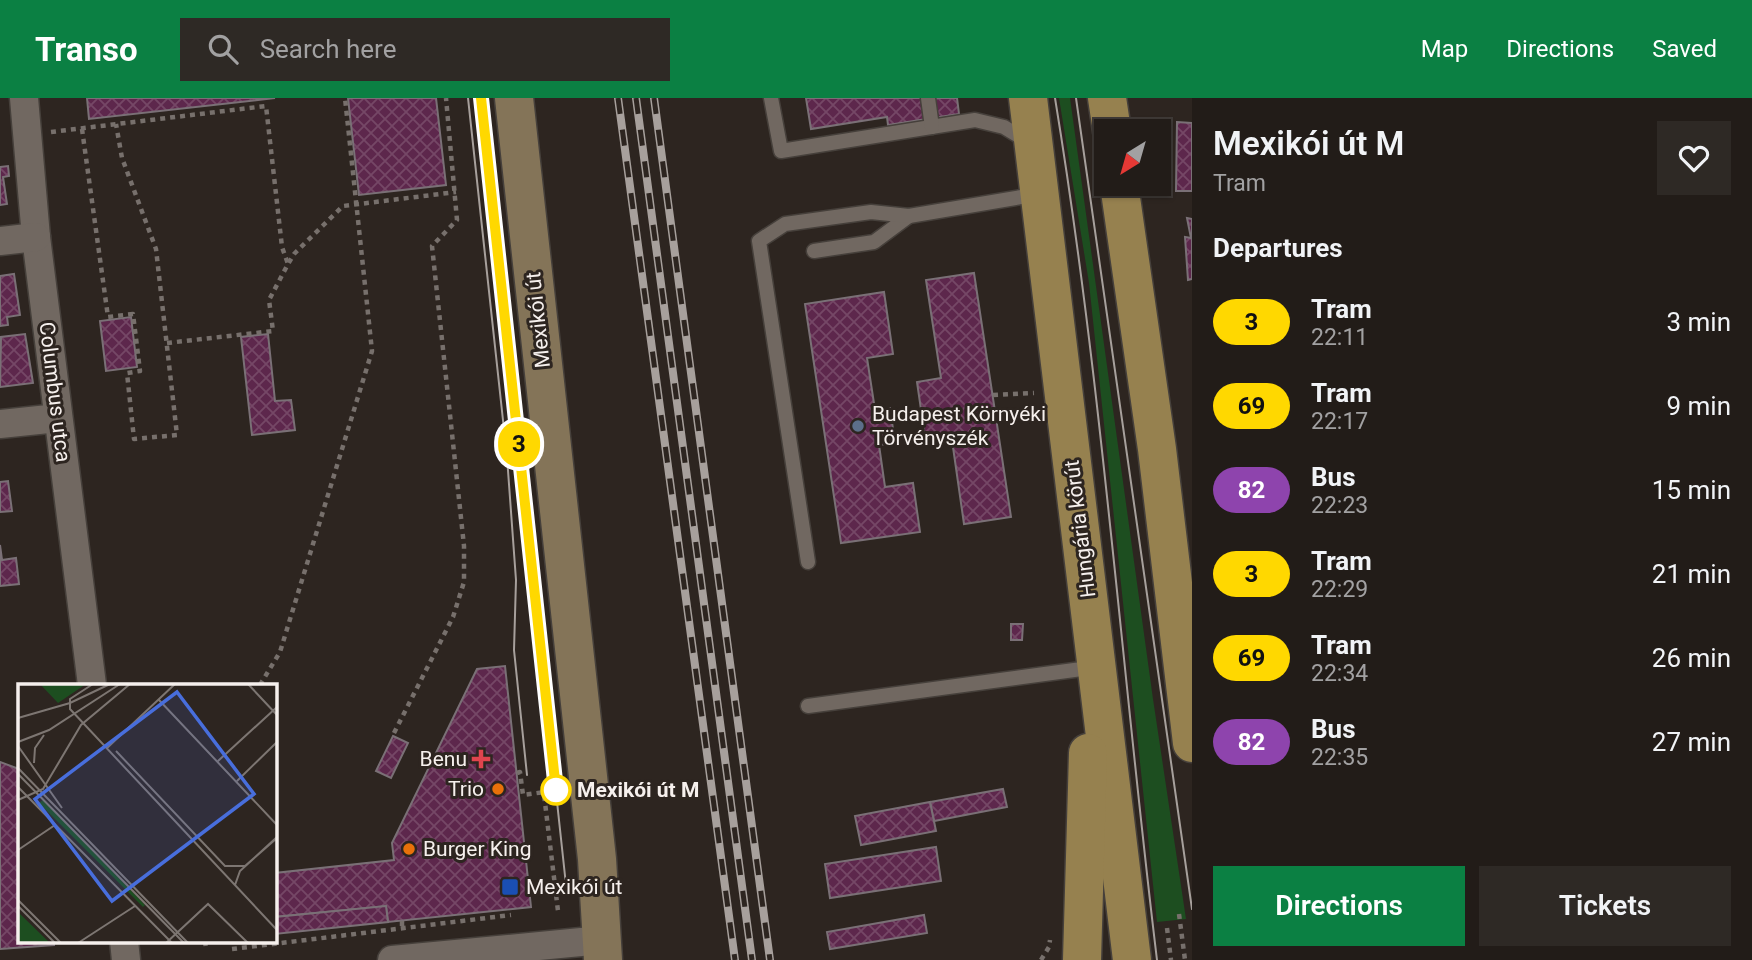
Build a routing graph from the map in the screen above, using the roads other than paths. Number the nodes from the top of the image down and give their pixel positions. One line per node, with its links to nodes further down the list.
1 (24, 98): 13 (street, Columbus utca)
2 (514, 98): 26 (street, Mexikói út)
3 (771, 98): 8 (lane)
4 (928, 98): 8 (lane)
5 (1028, 98): 9 (main road, Hungária körút)
6 (1107, 98): 7 (main road)
7 (1110, 119)
8 (932, 127): 9 (lane)
9 (1035, 146): 10 (main road, Hungária körút)
10 (1041, 193): 12 (lane); 19 (main road, Hungária körút)
11 (1121, 196): 23 (main road)
12 (909, 216): 15 (lane); 18 (lane)
13 (36, 237): 14 (street); 16 (street, Columbus utca)
14 (0, 241)
15 (814, 251)
16 (58, 418): 17 (street); 21 (street, Columbus utca)
17 (0, 424)
18 (808, 562)
19 (1090, 610): 20 (main road); 30 (main road, Hungária körút)
20 (1089, 668): 22 (lane); 29 (main road)
21 (92, 684)
22 (808, 706)
23 (1192, 737): 24 (main road)
24 (1192, 743)
25 (124, 942): 27 (street)
26 (602, 950): 28 (street)
27 (126, 960)
28 (393, 960)
29 (1082, 960)
30 (1132, 960)

